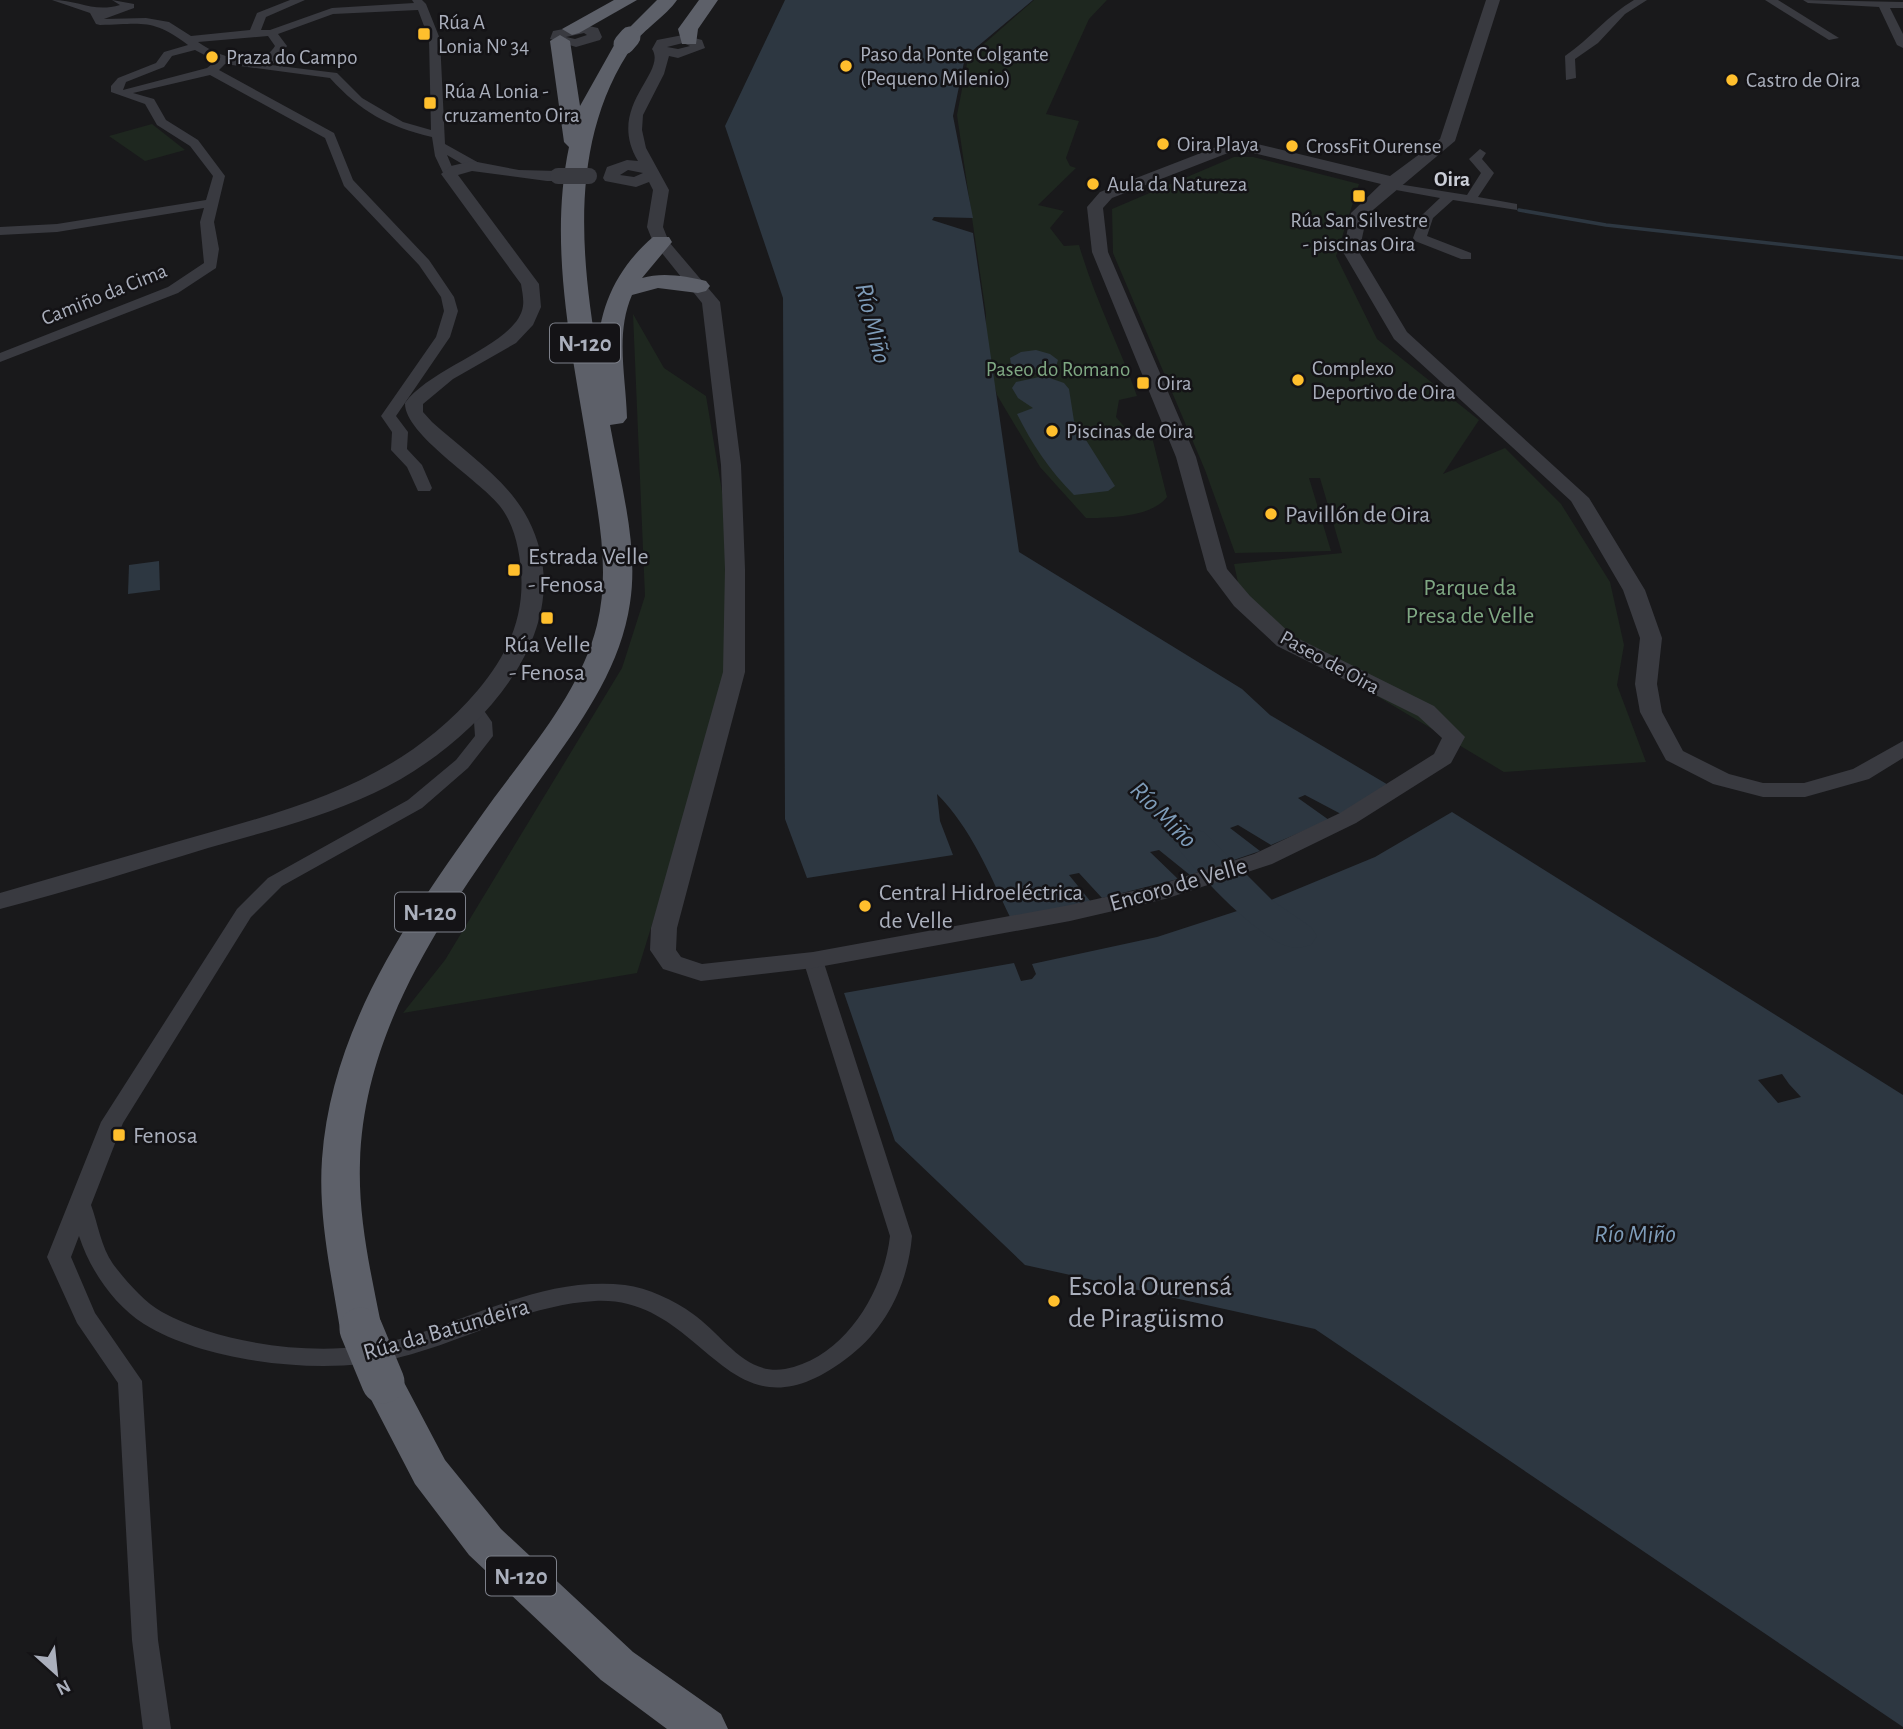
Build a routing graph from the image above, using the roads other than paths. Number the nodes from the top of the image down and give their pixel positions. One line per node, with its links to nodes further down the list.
1 (57, 0): 14 (street)
2 (117, 0): 14 (street)
3 (300, 0): 15 (street)
4 (628, 0): 17 (highway)
5 (667, 0): 19 (highway, N-120)
6 (709, 0): 23 (highway)
7 (1493, 0): 38 (street)
8 (1642, 0): 28 (street)
9 (1770, 0): 18 (street)
10 (1808, 0): 11 (street)
11 (1882, 2): 13 (street); 21 (street)
12 (419, 3): 16 (street); 30 (street)
13 (1903, 5)
14 (96, 15): 20 (street)
15 (254, 33): 16 (street); 20 (street)
16 (271, 33): 25 (street)
17 (566, 35): 19 (street); 33 (highway)
18 (1833, 38)
19 (614, 40): 22 (street); 33 (highway, N-120)
20 (193, 43): 24 (street); 29 (street)
21 (1903, 45)
22 (663, 47): 23 (street); 27 (street)
23 (686, 47): 27 (street)
24 (224, 60): 25 (street); 26 (street)
25 (262, 65): 30 (street)
26 (211, 71): 29 (street); 50 (street)
27 (655, 75): 31 (street)
28 (1570, 78)
29 (126, 93): 41 (street, Camiño da Cima)
30 (439, 141): 36 (street); 37 (street)
31 (637, 143): 34 (street); 35 (street)
32 (1480, 153): 40 (street)
33 (583, 166): 35 (street); 37 (street, bridge); 52 (highway, N-120)
34 (652, 171): 35 (street); 42 (street)
35 (621, 174): 42 (street)
36 (451, 177): 37 (street); 37 (street)
37 (478, 180): 50 (street)
38 (1391, 184): 39 (street); 54 (street); 55 (street, Paseo de Oira)
39 (1449, 197): 40 (street); 46 (street)
40 (1469, 201): 43 (street)
41 (213, 203): 44 (street); 49 (street, Camiño da Cima)
42 (656, 206): 45 (street)
43 (1512, 207)
44 (0, 231)
45 (661, 242): 47 (street); 48 (highway)
46 (1466, 256)
47 (698, 286): 48 (highway); 57 (street, Encoro de Velle)
48 (625, 290): 52 (highway)
49 (0, 358)
50 (405, 401): 51 (street); 53 (street)
51 (424, 488)
52 (613, 529): 60 (highway, N-120, bridge)
53 (474, 709): 56 (street); 58 (street)
54 (1903, 748)
55 (1402, 785): 57 (street, Encoro de Velle)
56 (0, 901)
57 (813, 960): 58 (street, Rúa da Batundeira)
58 (79, 1203): 59 (street)
59 (157, 1729)
60 (704, 1729)

